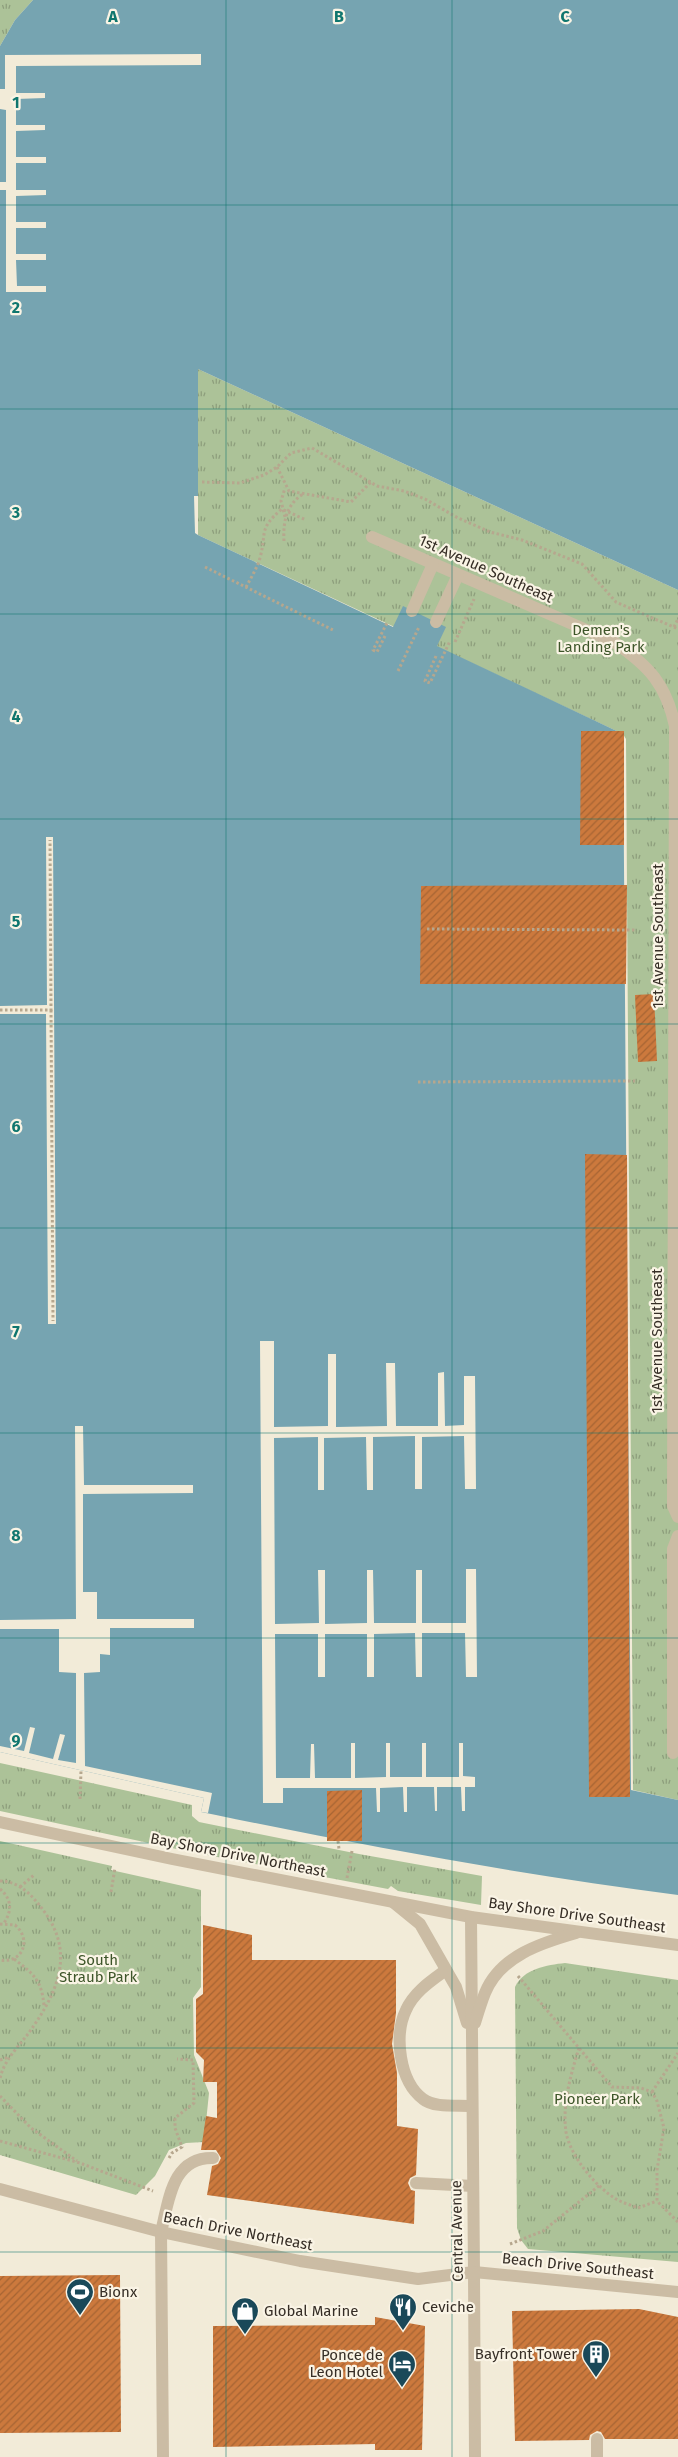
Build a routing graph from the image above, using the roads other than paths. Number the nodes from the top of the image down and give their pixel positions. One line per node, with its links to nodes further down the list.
1 (372, 537): 2 (street, 1st Avenue Southeast)
2 (434, 564): 3 (street, 1st Avenue Southeast); 4 (street)
3 (458, 575): 5 (street); 6 (street, 1st Avenue Southeast)
4 (412, 611)
5 (436, 622)
6 (678, 1517)
7 (678, 1536): 8 (street)
8 (673, 1753)
9 (0, 1822): 10 (street, Bay Shore Drive Northeast)
10 (392, 1902): 11 (street, Bay Shore Drive Northeast); 14 (street, Central Avenue)
11 (471, 1917): 12 (street, Bay Shore Drive Southeast); 15 (street, Central Avenue)
12 (582, 1932): 13 (street, Bay Shore Drive Southeast); 15 (street, Central Avenue)
13 (678, 1945)
14 (446, 1970): 15 (street, Central Avenue); 16 (street)
15 (471, 2035): 16 (street, Central Avenue)
16 (471, 2106): 19 (street, Central Avenue)
17 (213, 2158): 21 (street)
18 (416, 2183): 19 (street)
19 (473, 2186): 22 (street, Central Avenue)
20 (0, 2189): 21 (street, Beach Drive Northeast)
21 (161, 2232): 22 (street, Beach Drive Northeast); 25 (street)
22 (474, 2272): 23 (street, Beach Drive Southeast); 26 (street, Central Avenue)
23 (678, 2292)
24 (598, 2439): 27 (street)
25 (163, 2457)
26 (475, 2457)
27 (597, 2457)

